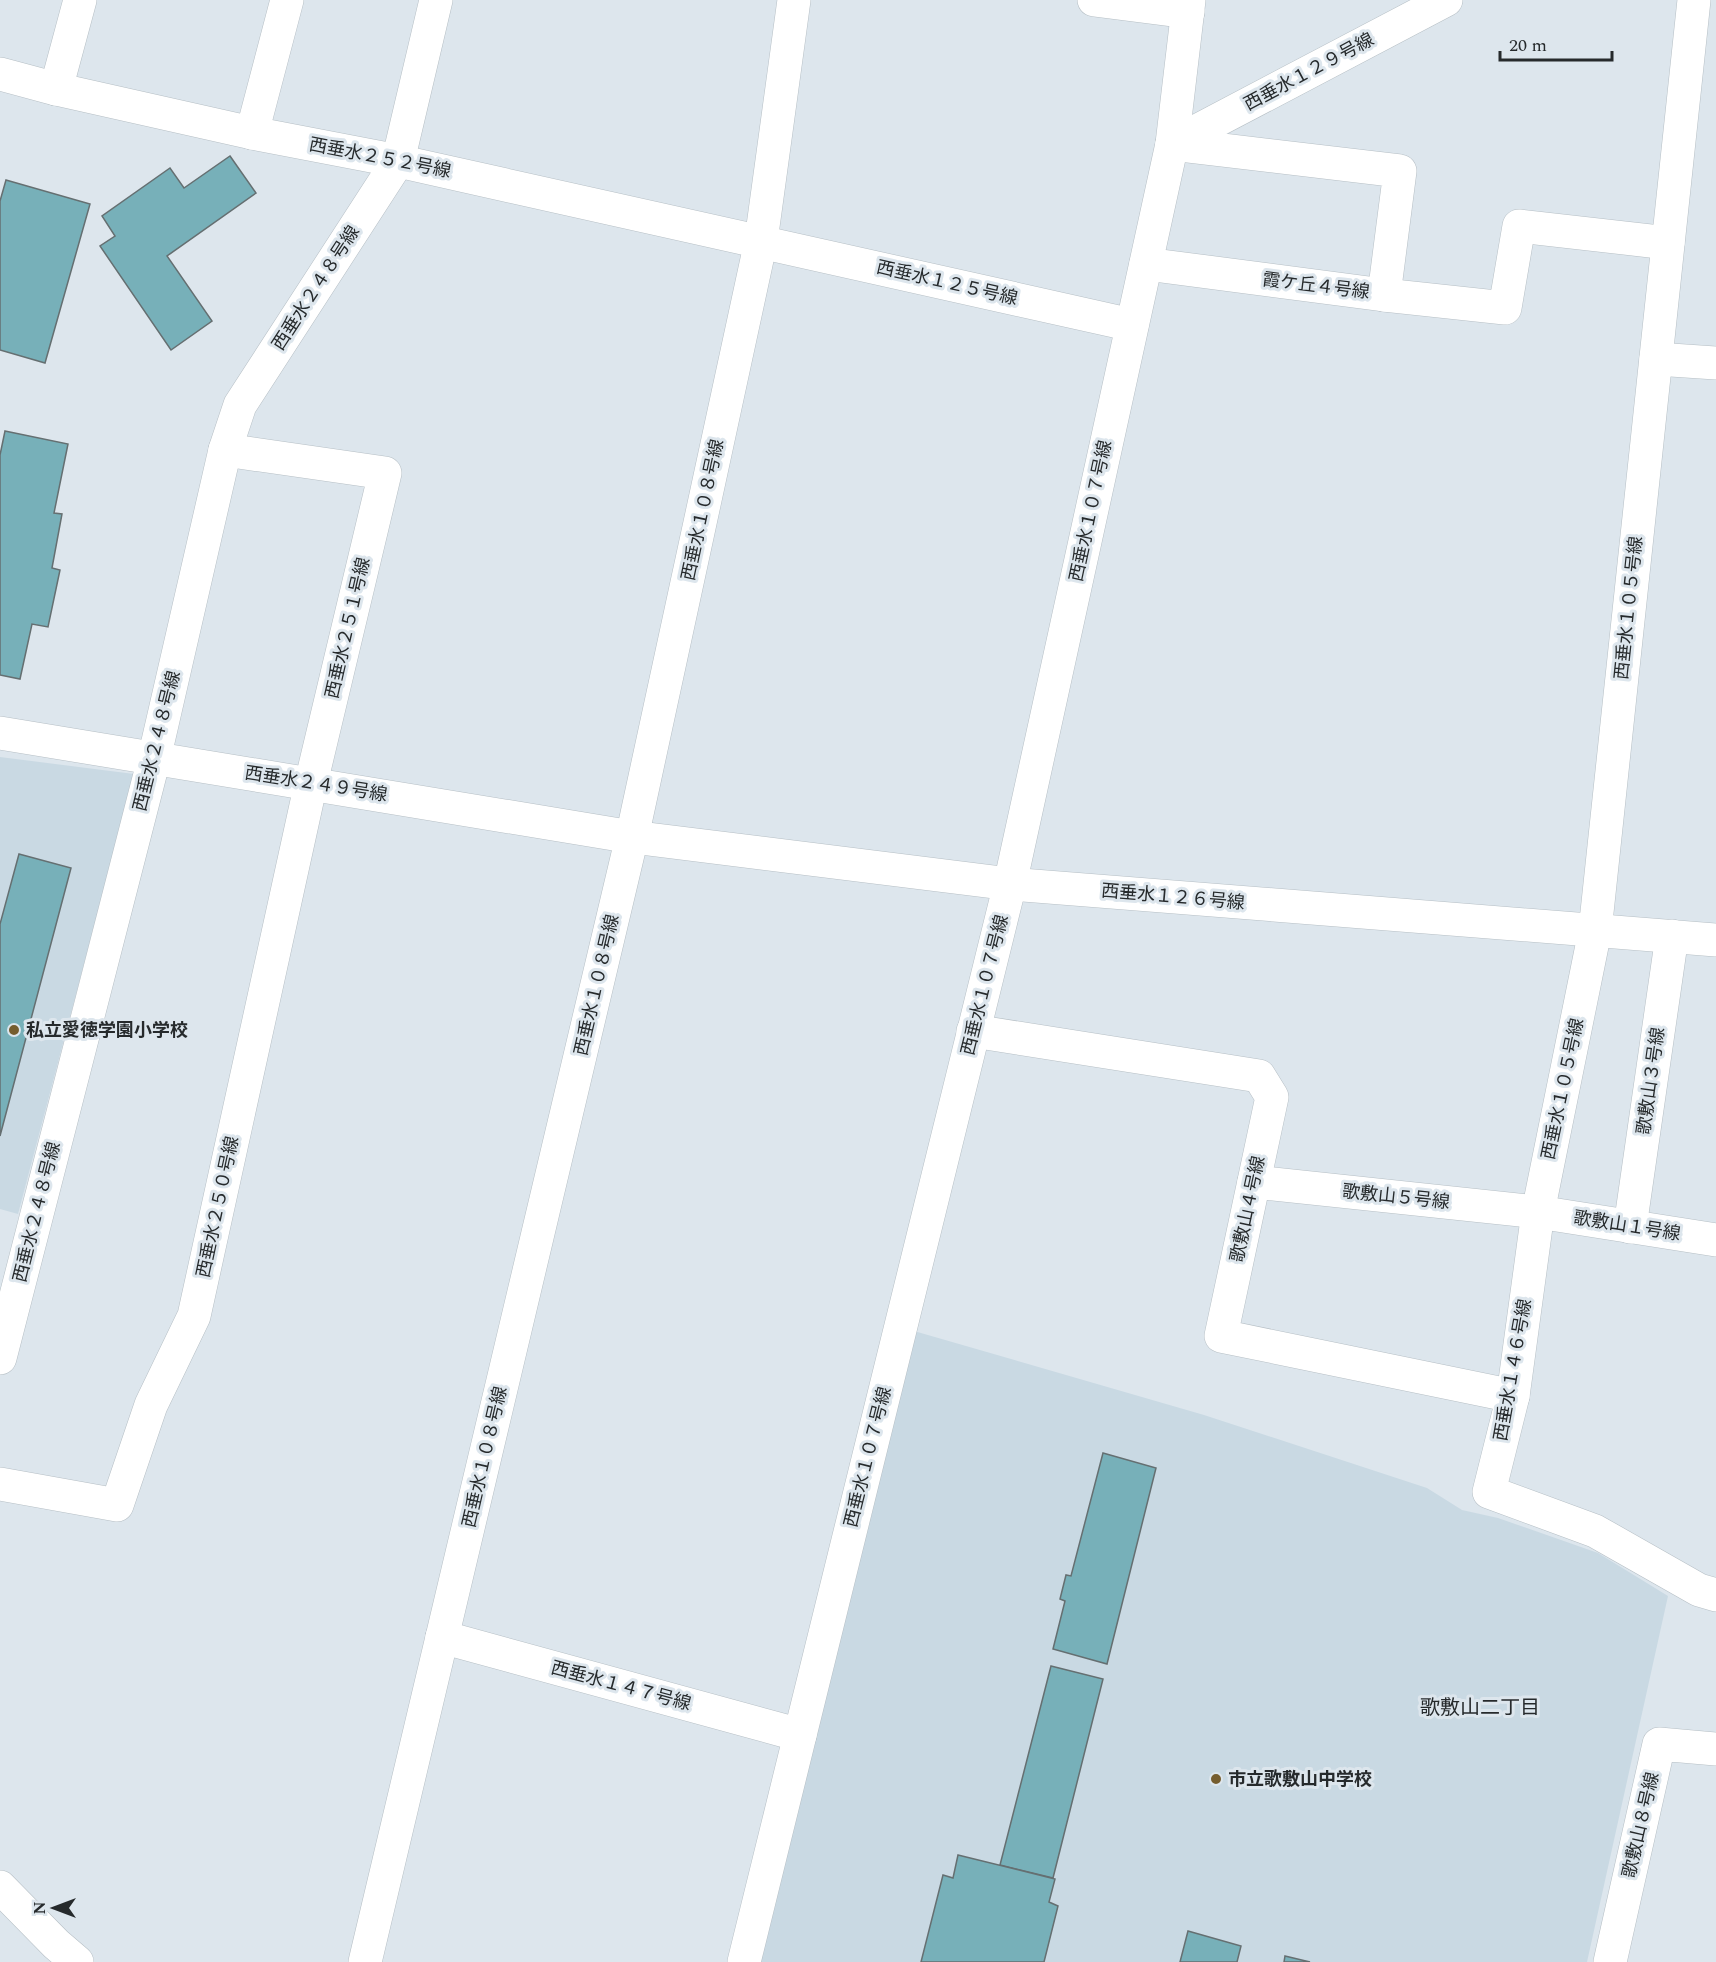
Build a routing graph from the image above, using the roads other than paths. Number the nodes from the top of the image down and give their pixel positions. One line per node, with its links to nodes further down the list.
1 (80, 0): 10 (street)
2 (287, 0): 11 (street)
3 (436, 0): 13 (street, 西垂水２４８号線)
4 (794, 0): 14 (street, 西垂水１０８号線)
5 (1094, 0): 8 (street)
6 (1446, 0): 12 (street, 西垂水１２９号線)
7 (1694, 0): 15 (street, 西垂水１０５号線)
8 (1188, 6): 12 (street, 西垂水１０７号線)
9 (0, 74): 10 (street, 西垂水２５２号線)
10 (56, 89): 11 (street, 西垂水２５２号線)
11 (252, 133): 13 (street, 西垂水２５２号線)
12 (1172, 144): 16 (street, 西垂水１０７号線); 17 (street, 霞ケ丘４号線)
13 (398, 161): 14 (street, 西垂水２５２号線); 21 (street, 西垂水２４８号線)
14 (761, 241): 18 (street, 西垂水１２５号線); 25 (street, 西垂水１０８号線)
15 (1668, 243): 17 (street); 19 (street, 西垂水１０５号線)
16 (1146, 264): 17 (street, 霞ケ丘４号線); 18 (street, 西垂水１０７号線)
17 (1384, 295)
18 (1132, 325): 26 (street, 西垂水１０７号線)
19 (1656, 359): 20 (street); 27 (street, 西垂水１０５号線)
20 (1716, 363)
21 (225, 450): 23 (street, 西垂水２４８号線); 24 (street, 西垂水２５１号線)
22 (0, 733): 23 (street, 西垂水２４９号線)
23 (154, 759): 24 (street, 西垂水２４９号線); 35 (street, 西垂水２４８号線)
24 (311, 783): 25 (street, 西垂水２４９号線); 37 (street, 西垂水２５０号線)
25 (632, 837): 26 (street, 西垂水１２６号線); 39 (street, 西垂水１０８号線)
26 (1010, 884): 27 (street, 西垂水１２６号線); 30 (street, 西垂水１０７号線)
27 (1595, 931): 28 (street, 西垂水１２６号線); 32 (street, 西垂水１０５号線)
28 (1672, 936): 29 (street, 西垂水１２６号線); 33 (street, 歌敷山３号線)
29 (1716, 940)
30 (973, 1031): 31 (street, 歌敷山４号線); 40 (street, 西垂水１０７号線)
31 (1254, 1182): 32 (street, 歌敷山５号線); 36 (street, 歌敷山４号線)
32 (1538, 1212): 33 (street, 歌敷山１号線); 36 (street, 西垂水１４６号線)
33 (1630, 1227): 34 (street, 歌敷山１号線)
34 (1716, 1240)
35 (0, 1358)
36 (1513, 1396): 38 (street, 西垂水１４６号線)
37 (0, 1484)
38 (1716, 1595)
39 (442, 1637): 40 (street, 西垂水１４７号線); 44 (street, 西垂水１０８号線)
40 (800, 1735): 45 (street, 西垂水１０７号線)
41 (1716, 1749): 46 (street, 歌敷山８号線)
42 (0, 1887): 43 (street)
43 (77, 1962)
44 (365, 1962)
45 (744, 1962)
46 (1610, 1962)

